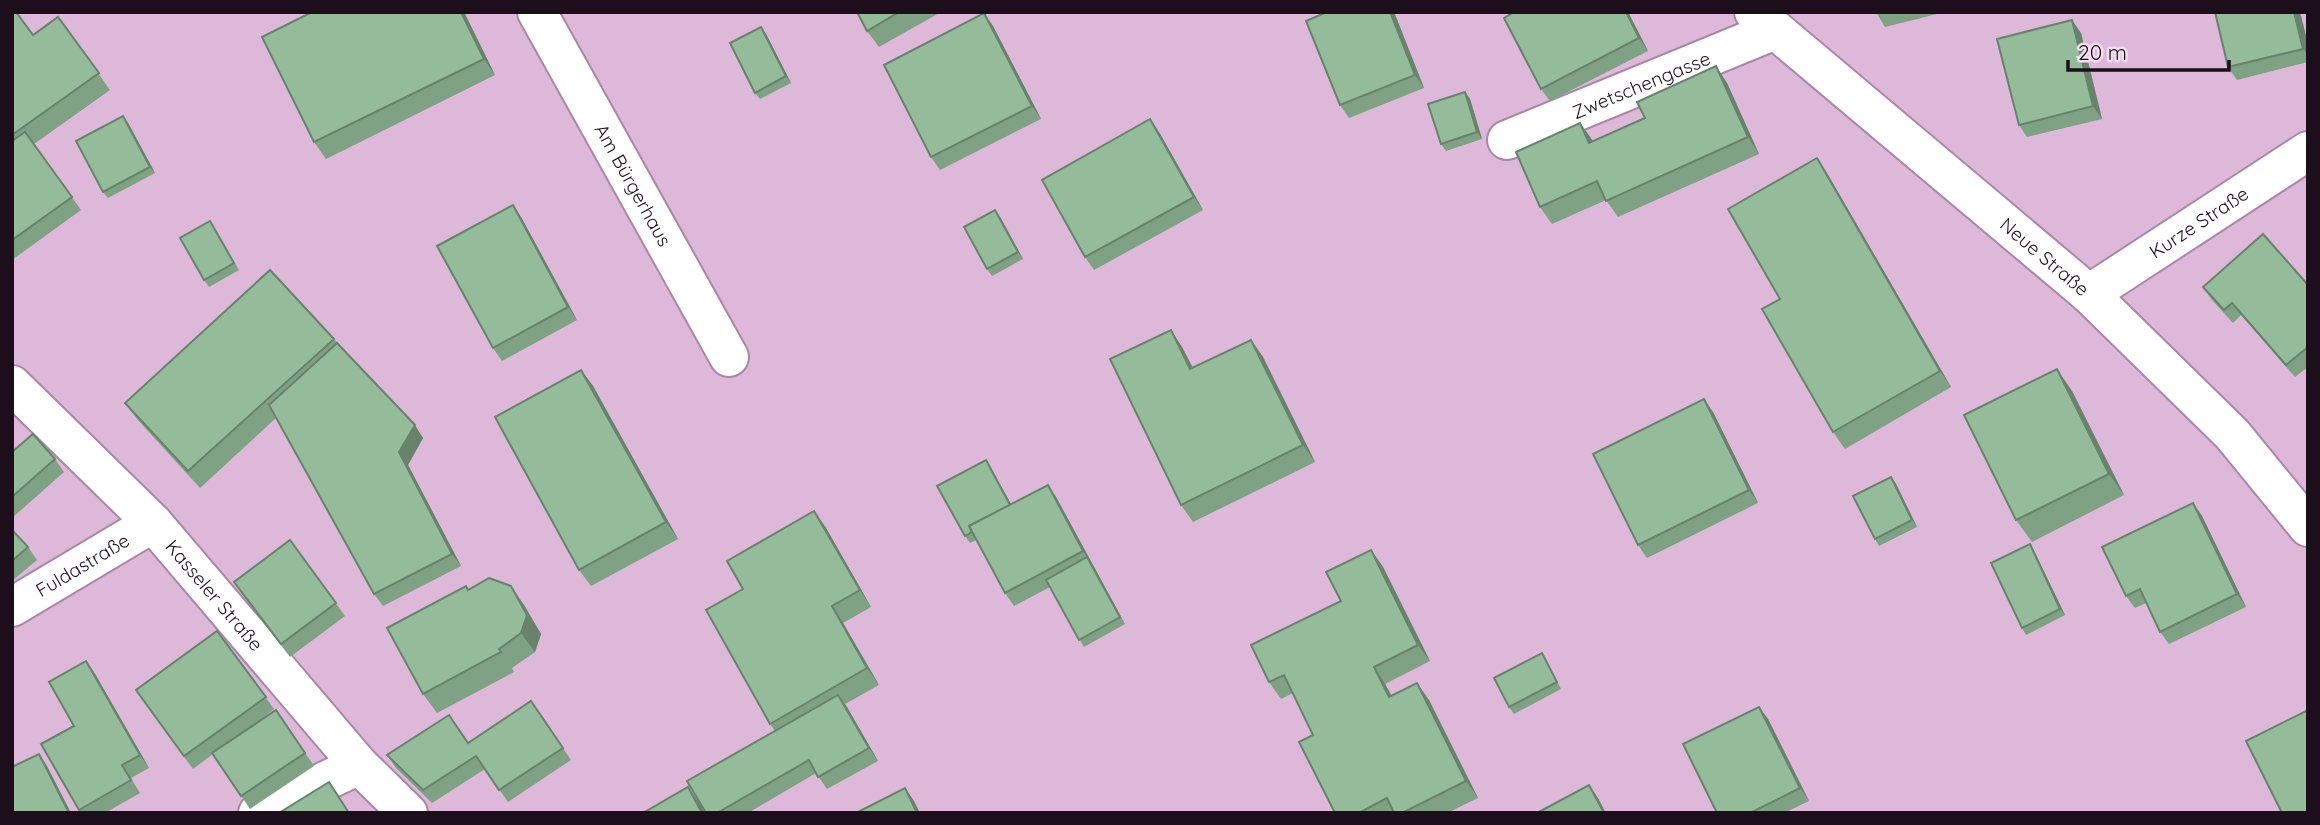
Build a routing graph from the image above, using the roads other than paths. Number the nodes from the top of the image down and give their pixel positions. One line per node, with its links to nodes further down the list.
1 (537, 12): 6 (street, Am Bürgerhaus)
2 (1764, 21): 3 (street, Zwetschengasse); 5 (street, Neue Straße)
3 (1507, 140)
4 (2308, 151): 5 (street, Kurze Straße)
5 (2089, 294): 9 (street, Neue Straße)
6 (729, 357)
7 (12, 385): 8 (street, Kasseler Straße)
8 (153, 523): 10 (street, Fuldastraße); 11 (street, Kasseler Straße)
9 (2308, 527)
10 (12, 607)
11 (359, 765): 12 (street); 13 (street, Kasseler Straße)
12 (258, 813)
13 (408, 813)

